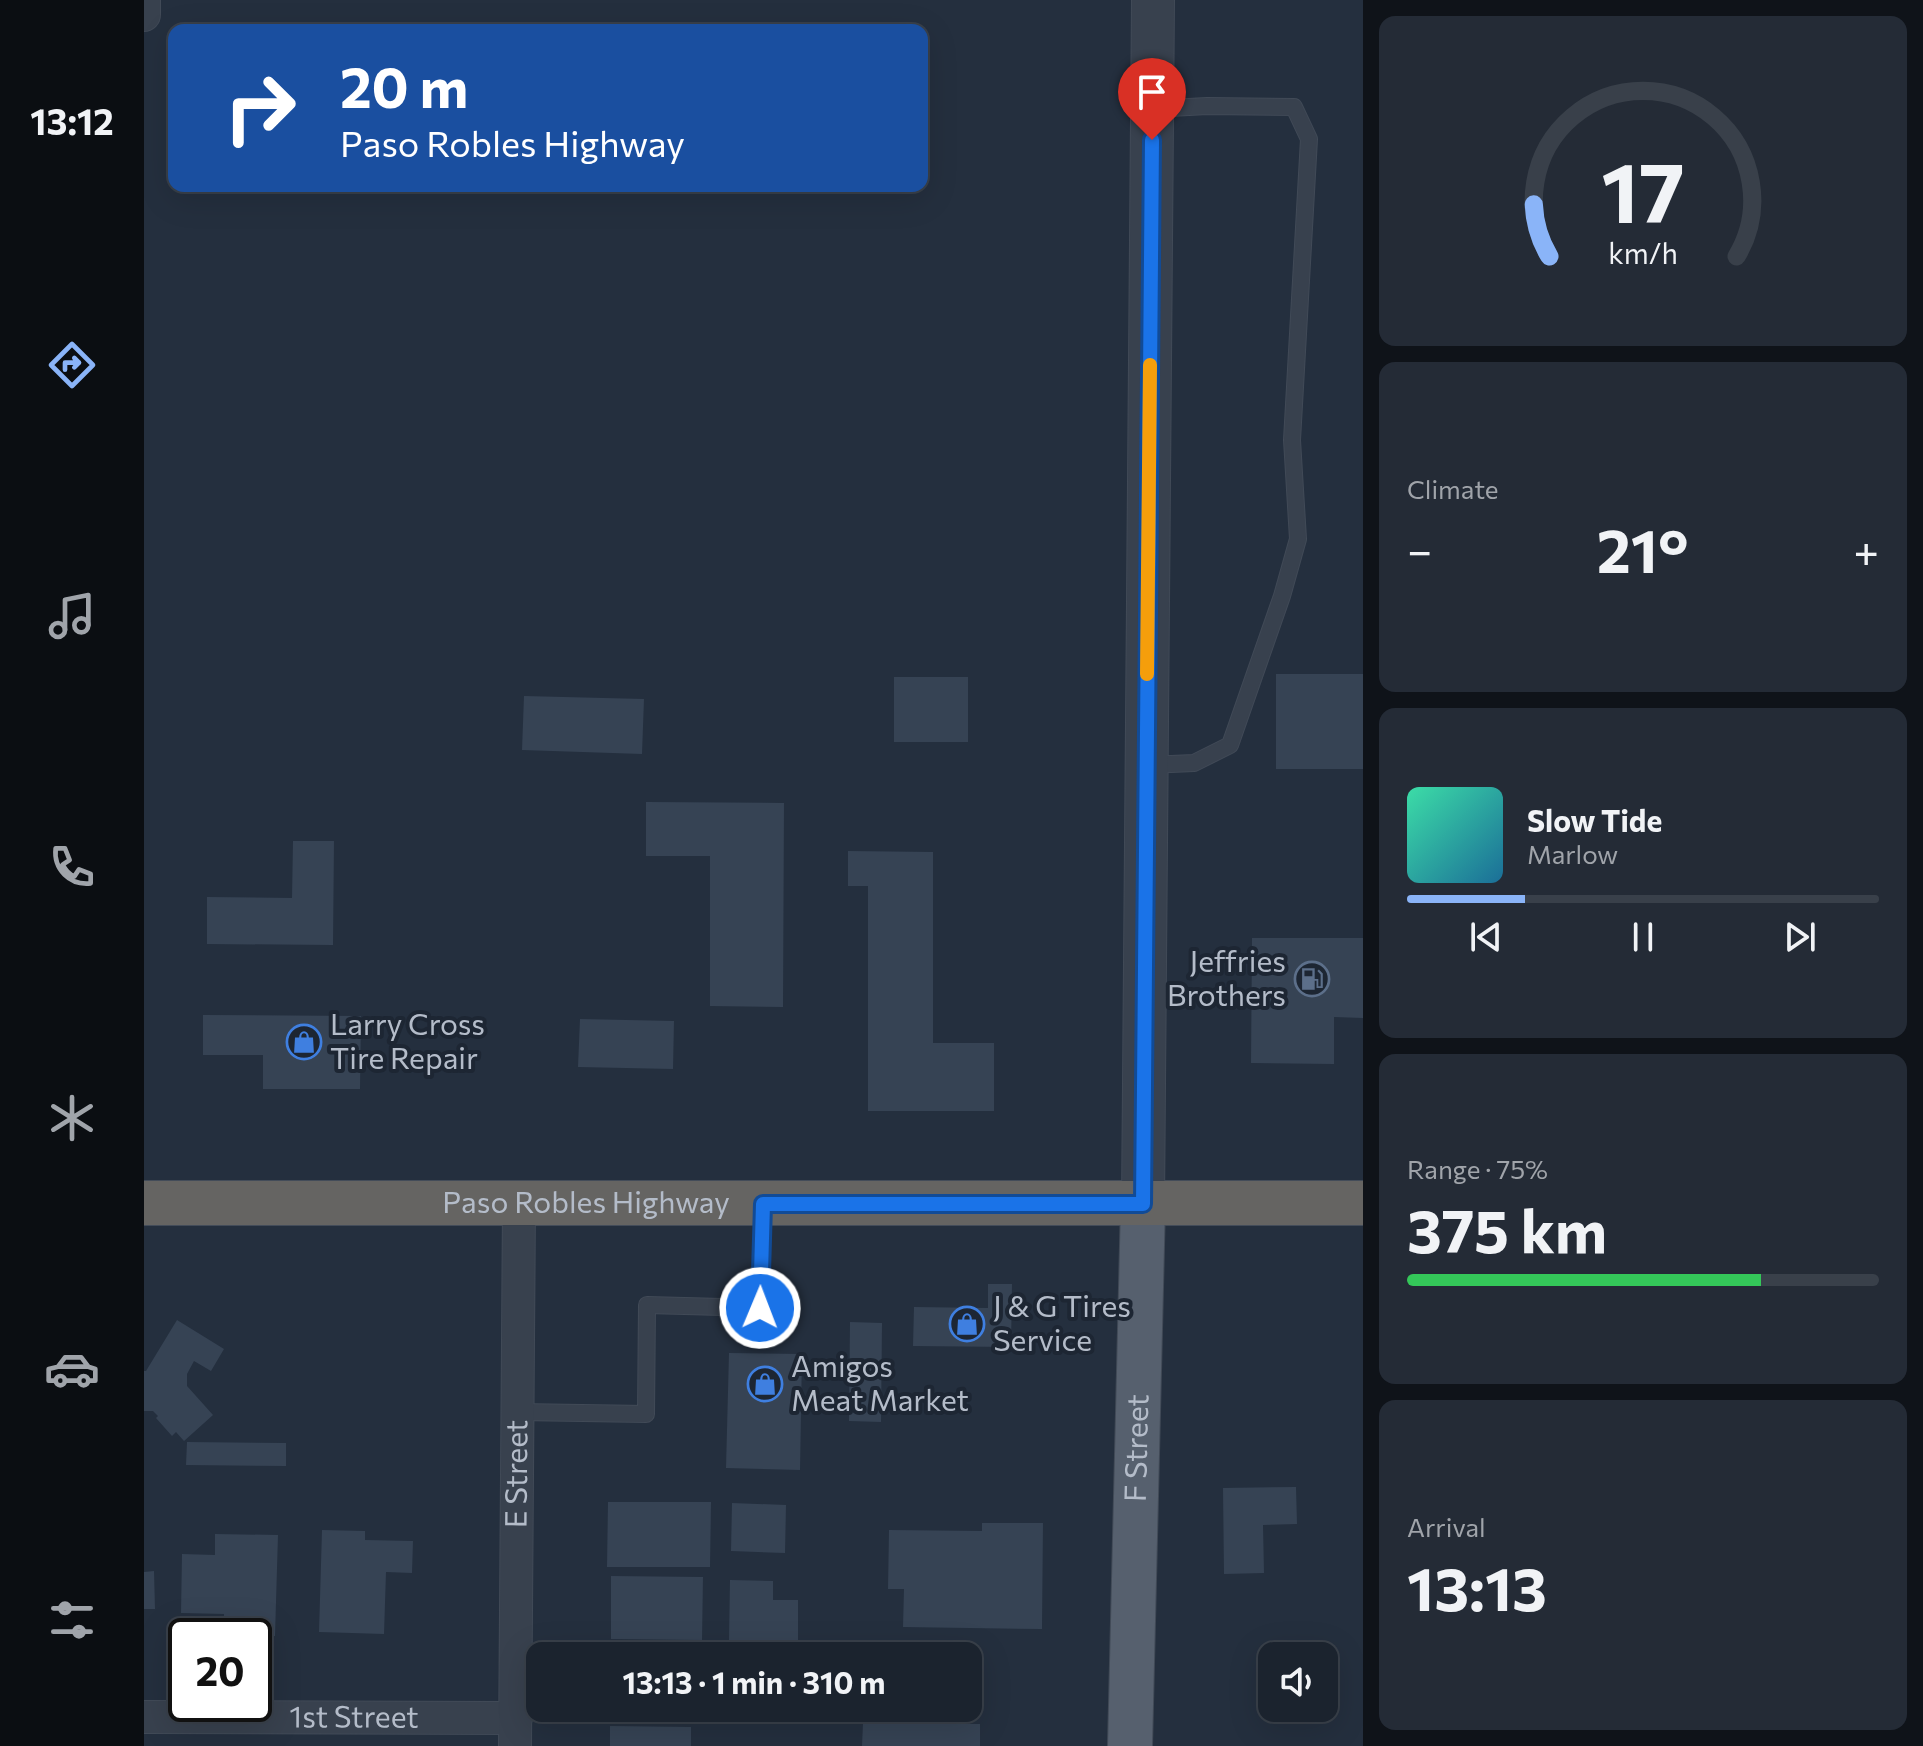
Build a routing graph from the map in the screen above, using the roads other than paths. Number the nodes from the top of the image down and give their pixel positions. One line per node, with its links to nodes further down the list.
1 (144, 0): 3 (street)
2 (1153, 0): 4 (street, F Street)
3 (144, 15)
4 (1152, 109): 5 (street, F Street); 5 (lane)
5 (1147, 765): 10 (street, F Street)
6 (144, 1203): 8 (highway, Paso Robles Highway)
7 (1363, 1203): 10 (highway, Paso Robles Highway)
8 (519, 1204): 9 (highway, Paso Robles Highway); 11 (street, E Street)
9 (763, 1204): 10 (highway, Paso Robles Highway); 11 (lane)
10 (1143, 1204): 14 (main road, F Street)
11 (518, 1412): 13 (street, E Street)
12 (144, 1717): 13 (street, 1st Street)
13 (516, 1732)
14 (1130, 1746)

